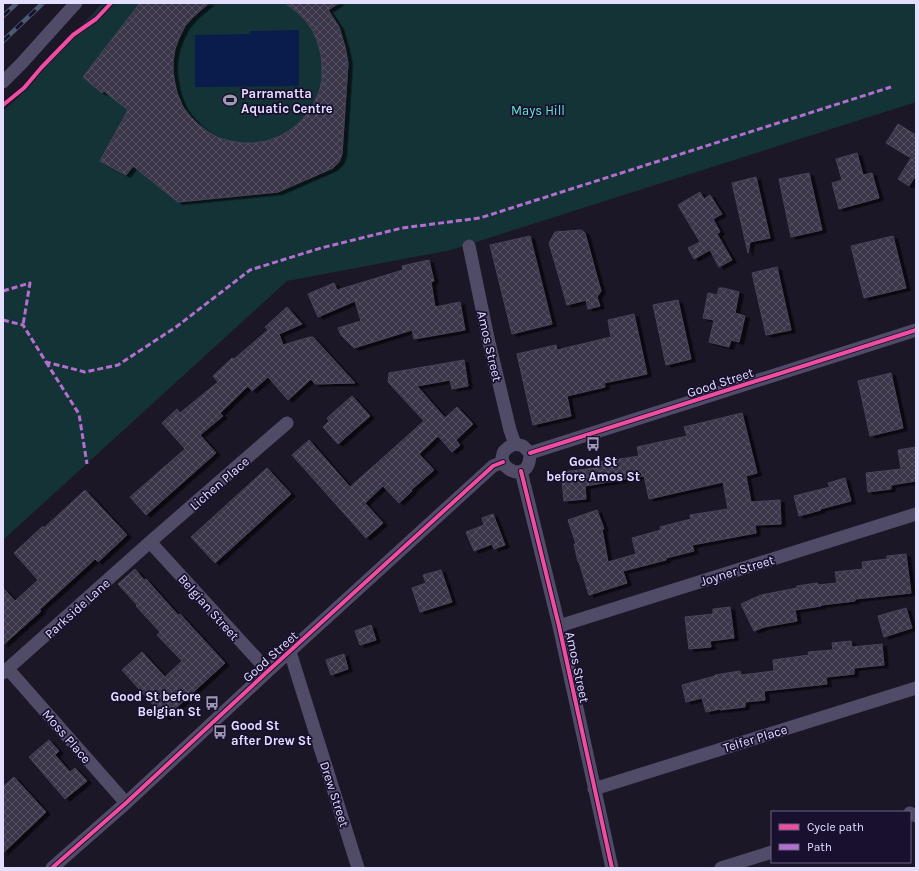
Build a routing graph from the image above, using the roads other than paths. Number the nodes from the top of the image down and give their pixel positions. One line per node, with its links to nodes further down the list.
1 (76, 3): 2 (street)
2 (3, 82)
3 (469, 246): 6 (street, Amos Street)
4 (916, 330): 7 (street, Good Street)
5 (287, 424): 11 (street, Lichen Place)
6 (515, 444): 7 (street); 8 (street)
7 (530, 453): 9 (street)
8 (503, 462): 9 (street); 13 (street, Good Street)
9 (521, 471): 12 (street, Amos Street)
10 (916, 514): 12 (street, Joyner Street)
11 (150, 542): 14 (street, Parkside Lane); 15 (street, Belgian Street)
12 (559, 626): 17 (street, Amos Street)
13 (290, 652): 15 (street, Good Street); 21 (street, Drew Street)
14 (6, 671): 18 (street, Moss Place)
15 (268, 671): 18 (street, Good Street)
16 (916, 688): 17 (street, Telfer Place)
17 (594, 789): 22 (street, Amos Street)
18 (126, 803): 20 (street, Good Street)
19 (771, 852): 23 (street)
20 (52, 868)
21 (358, 868)
22 (612, 868)
23 (721, 868)

